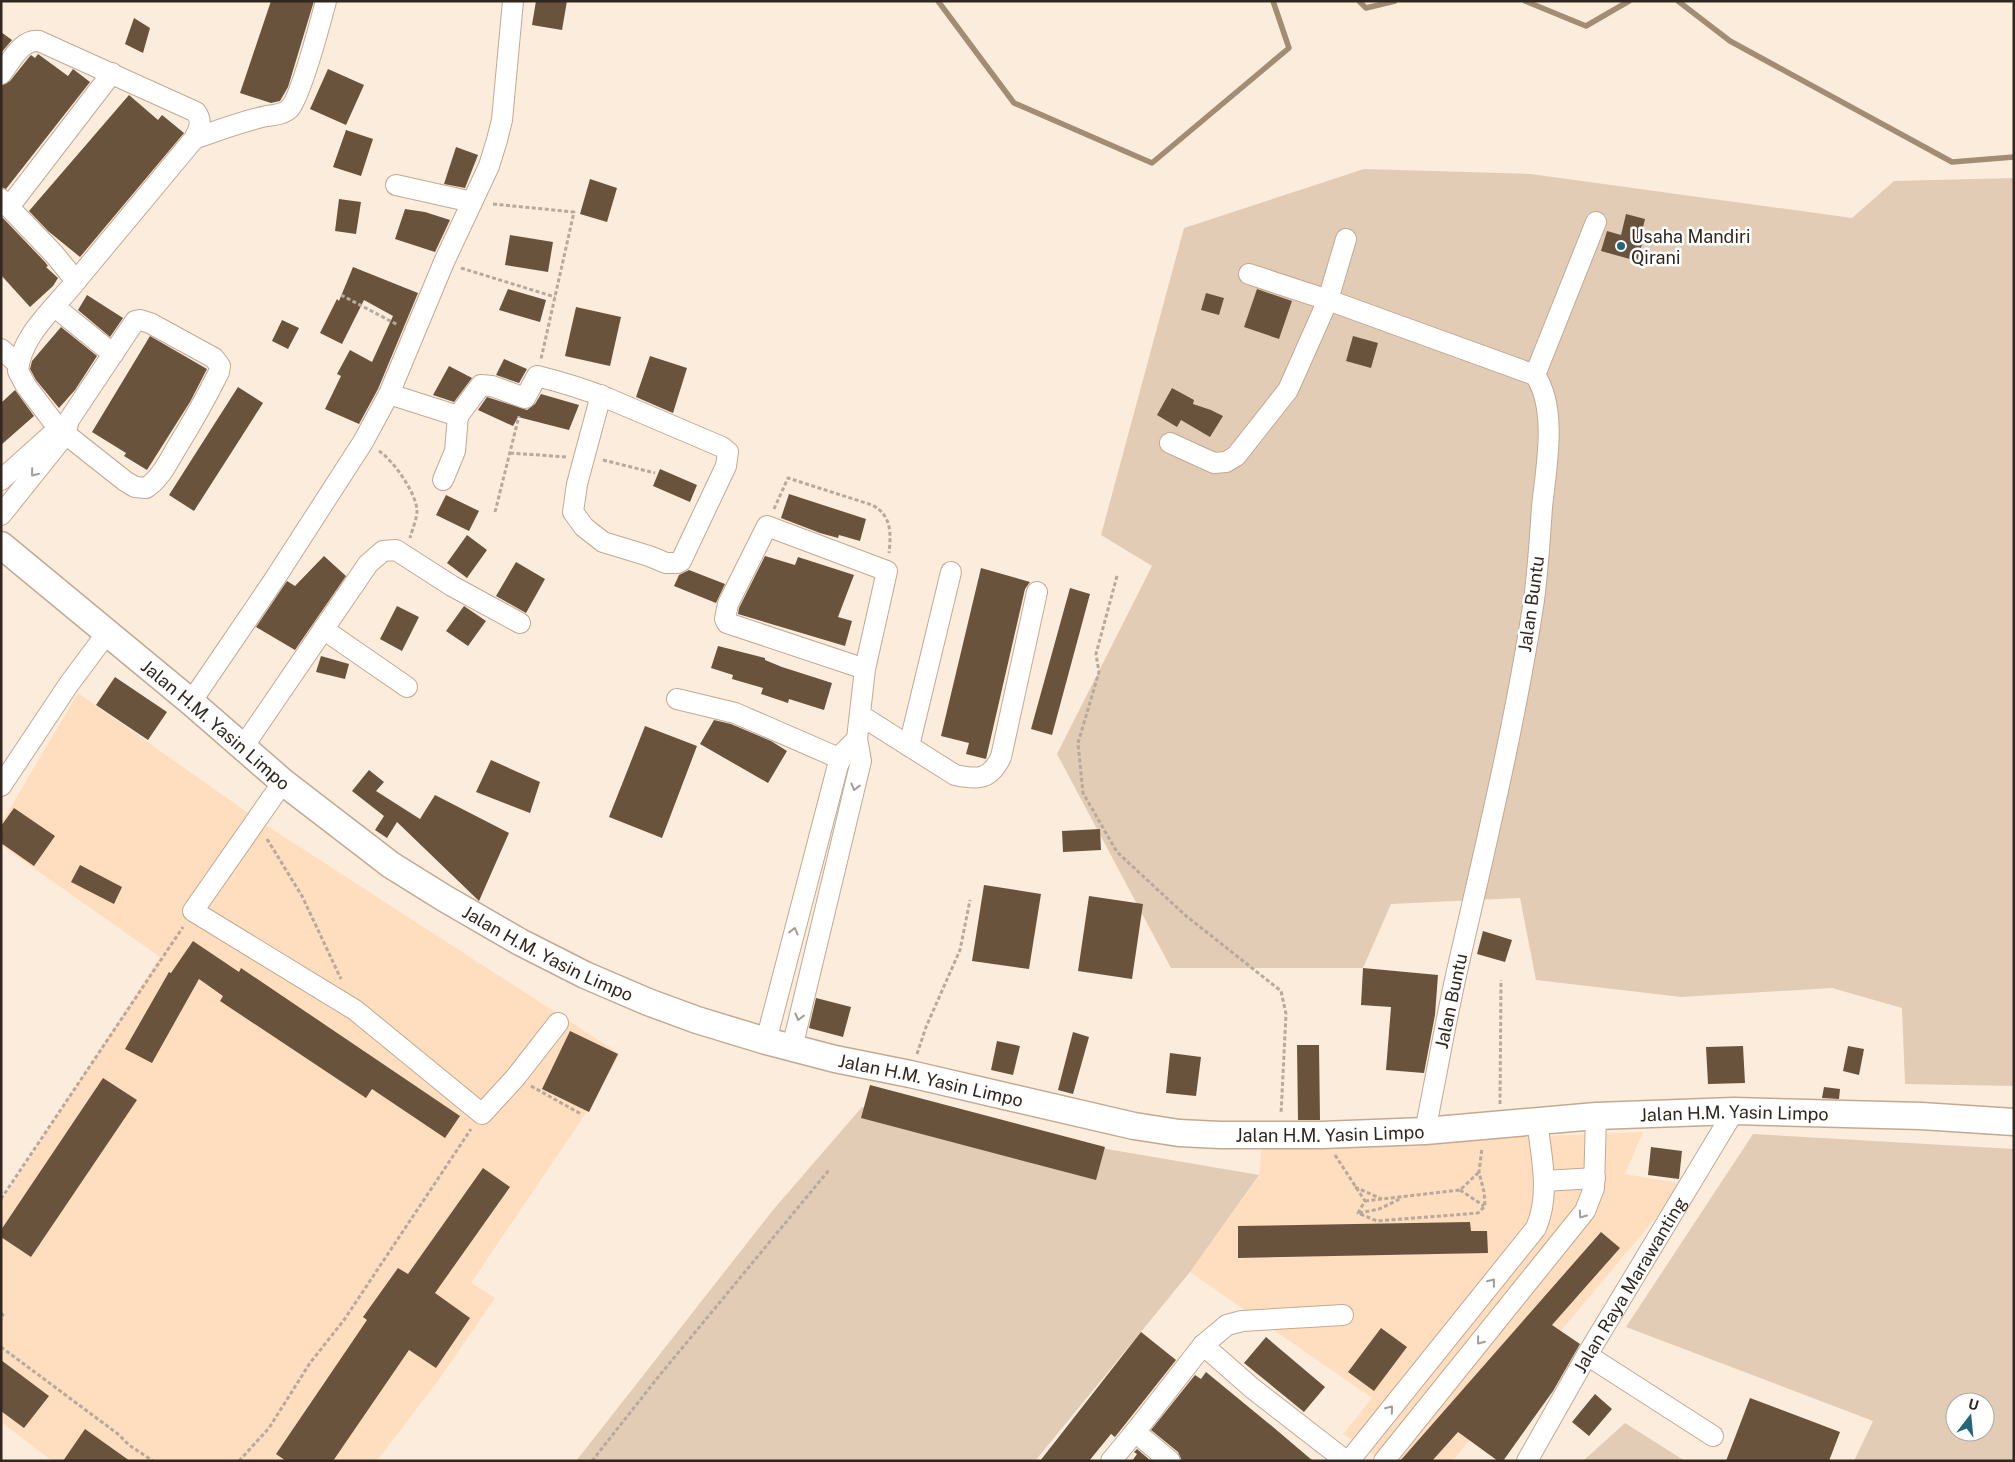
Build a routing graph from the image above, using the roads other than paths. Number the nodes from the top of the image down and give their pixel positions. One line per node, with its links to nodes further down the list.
1 (326, 1): 5 (street)
2 (513, 1): 7 (street)
3 (112, 73): 4 (street); 5 (street); 8 (street)
4 (1, 74)
5 (194, 139): 12 (street)
6 (396, 185): 7 (street)
7 (472, 202): 19 (street)
8 (5, 203): 12 (street)
9 (1596, 222): 18 (street)
10 (1346, 239): 13 (street)
11 (1249, 274): 13 (street)
12 (76, 282): 14 (street)
13 (1328, 300): 18 (street); 23 (street)
14 (56, 306): 16 (street); 17 (street)
15 (1, 349): 17 (street)
16 (113, 354): 22 (street); 22 (street)
17 (18, 364): 22 (street)
18 (1535, 375): 51 (street, Jalan Buntu)
19 (389, 394): 21 (street); 36 (street)
20 (601, 395): 20 (street); 21 (street)
21 (458, 416): 25 (street)
22 (64, 428): 24 (street); 26 (street, one-way to 26)
23 (1170, 443)
24 (1, 480)
25 (443, 480)
26 (1, 515)
27 (1, 545): 32 (main road, Jalan H.M. Yasin Limpo)
28 (951, 572): 39 (street)
29 (1037, 592): 39 (street)
30 (520, 623): 31 (street)
31 (323, 629): 34 (street); 40 (street)
32 (106, 634): 36 (main road, Jalan H.M. Yasin Limpo); 43 (street)
33 (865, 669): 33 (street); 37 (street)
34 (407, 687)
35 (677, 699): 41 (street)
36 (191, 702): 40 (main road, Jalan H.M. Yasin Limpo)
37 (860, 715): 38 (street); 39 (street)
38 (857, 739): 41 (street); 46 (street, one-way to 46)
39 (909, 746)
40 (243, 747): 42 (main road, Jalan H.M. Yasin Limpo)
41 (840, 759): 45 (street, one-way to 41)
42 (283, 782): 44 (street); 45 (main road, Jalan H.M. Yasin Limpo)
43 (1, 786)
44 (558, 1023)
45 (766, 1041): 46 (main road, Jalan H.M. Yasin Limpo)
46 (792, 1048): 51 (main road, Jalan H.M. Yasin Limpo)
47 (1734, 1111): 48 (main road, Jalan H.M. Yasin Limpo); 50 (main road, Jalan H.M. Yasin Limpo); 56 (street, Jalan Raya Marawanting)
48 (1596, 1116): 49 (main road, Jalan H.M. Yasin Limpo); 52 (street)
49 (1537, 1120): 51 (main road, Jalan H.M. Yasin Limpo); 53 (street)
50 (2014, 1122)
51 (1425, 1131)
52 (1595, 1178): 53 (street); 60 (street, one-way to 60)
53 (1544, 1181): 57 (street, one-way to 53)
54 (1343, 1314): 55 (street)
55 (1203, 1345): 58 (street); 63 (street)
56 (1587, 1355): 59 (street); 64 (street, Jalan Raya Marawanting)
57 (1372, 1431): 60 (street); 63 (street)
58 (1135, 1432): 61 (street); 62 (street)
59 (1713, 1436)
60 (1389, 1454)
61 (1111, 1461)
62 (1170, 1461)
63 (1347, 1461)
64 (1527, 1461)

